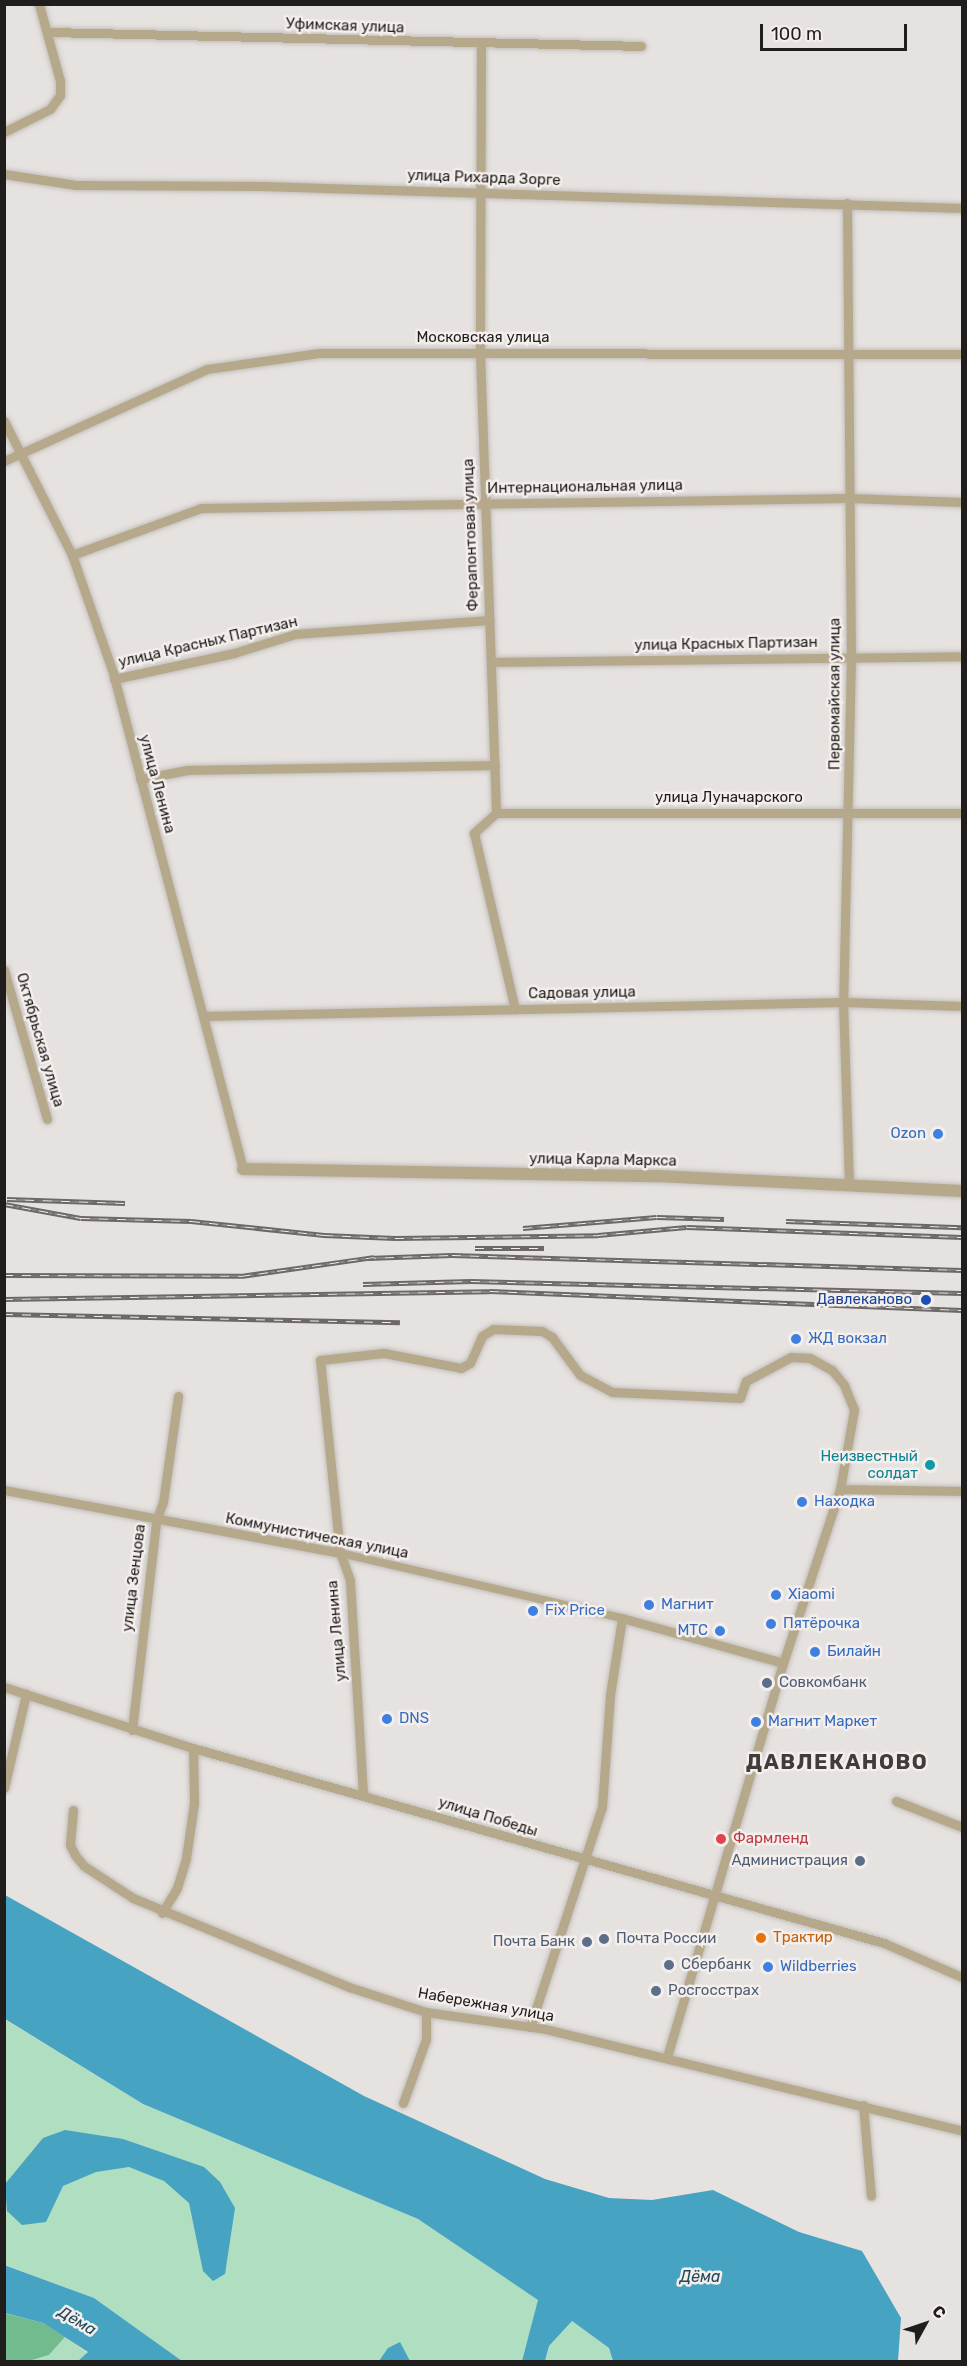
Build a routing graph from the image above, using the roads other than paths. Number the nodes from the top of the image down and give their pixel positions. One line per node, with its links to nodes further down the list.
1 (39, 4): 2 (street)
2 (49, 32): 3 (street, Уфимская улица); 5 (street)
3 (481, 45): 4 (street, Уфимская улица); 7 (street, Ферапонтовая улица)
4 (641, 46)
5 (4, 132)
6 (4, 174): 7 (street, улица Рихарда Зорге)
7 (482, 193): 8 (street, улица Рихарда Зорге); 11 (street, Ферапонтовая улица)
8 (847, 203): 9 (street, улица Рихарда Зорге); 10 (street, Первомайская улица)
9 (963, 208)
10 (848, 352): 11 (street, Московская улица); 12 (street, Московская улица); 16 (street, Первомайская улица)
11 (480, 353): 14 (street, Московская улица); 18 (street, Ферапонтовая улица)
12 (963, 354)
13 (4, 421): 14 (street, улица Ленина)
14 (22, 451): 15 (street, Московская улица); 19 (street, улица Ленина)
15 (4, 461)
16 (849, 498): 17 (street, Интернациональная улица); 18 (street, Интернациональная улица); 22 (street, Первомайская улица)
17 (963, 502)
18 (485, 504): 19 (street, Интернациональная улица); 20 (street, Ферапонтовая улица)
19 (72, 555): 24 (street, улица Ленина)
20 (489, 620): 23 (street, Ферапонтовая улица); 24 (street, улица Красных Партизан)
21 (963, 656): 22 (street, улица Красных Партизан)
22 (851, 657): 23 (street, улица Красных Партизан); 28 (street, Первомайская улица)
23 (491, 662): 25 (street, Ферапонтовая улица)
24 (114, 680): 26 (street, улица Ленина)
25 (495, 765): 26 (street); 27 (street, Ферапонтовая улица)
26 (140, 779): 34 (street, улица Ленина)
27 (496, 813): 28 (street, улица Луначарского); 33 (street)
28 (850, 813): 29 (street, улица Луначарского); 31 (street, Первомайская улица)
29 (963, 813)
30 (4, 970): 35 (street, Октябрьская улица)
31 (843, 1002): 32 (street, Садовая улица); 33 (street, Садовая улица); 37 (street, Первомайская улица)
32 (963, 1006)
33 (515, 1010): 34 (street, Садовая улица)
34 (203, 1017): 36 (street, улица Ленина)
35 (47, 1119)
36 (243, 1169): 37 (street, улица Карла Маркса)
37 (849, 1184): 38 (street, улица Карла Маркса)
38 (963, 1191)
39 (178, 1396): 43 (street, улица Зенцова)
40 (840, 1489): 42 (street); 44 (street, улица Ленина); 46 (street)
41 (4, 1490): 43 (street, Коммунистическая улица)
42 (963, 1491)
43 (156, 1521): 44 (street, Коммунистическая улица); 49 (street, улица Зенцова)
44 (340, 1553): 45 (street, Коммунистическая улица); 52 (street, улица Ленина)
45 (622, 1618): 46 (street); 56 (street)
46 (783, 1663): 57 (street)
47 (4, 1687): 48 (street, улица Победы)
48 (26, 1694): 49 (street, улица Победы); 51 (street)
49 (132, 1730): 50 (street, улица Победы)
50 (193, 1748): 52 (street, улица Победы); 58 (street)
51 (4, 1788)
52 (363, 1794): 56 (street, улица Победы)
53 (896, 1801): 55 (street)
54 (73, 1810): 58 (street, Набережная улица)
55 (963, 1827)
56 (583, 1861): 57 (street, улица Победы); 61 (street)
57 (715, 1897): 59 (street, улица Победы); 62 (street)
58 (162, 1913): 60 (street, Набережная улица)
59 (963, 1977)
60 (426, 2012): 61 (street, Набережная улица); 63 (street)
61 (530, 2027): 62 (street, Набережная улица)
62 (667, 2058): 64 (street, Набережная улица)
63 (403, 2103)
64 (863, 2105): 65 (street, Набережная улица); 66 (street)
65 (963, 2131)
66 (871, 2196)

